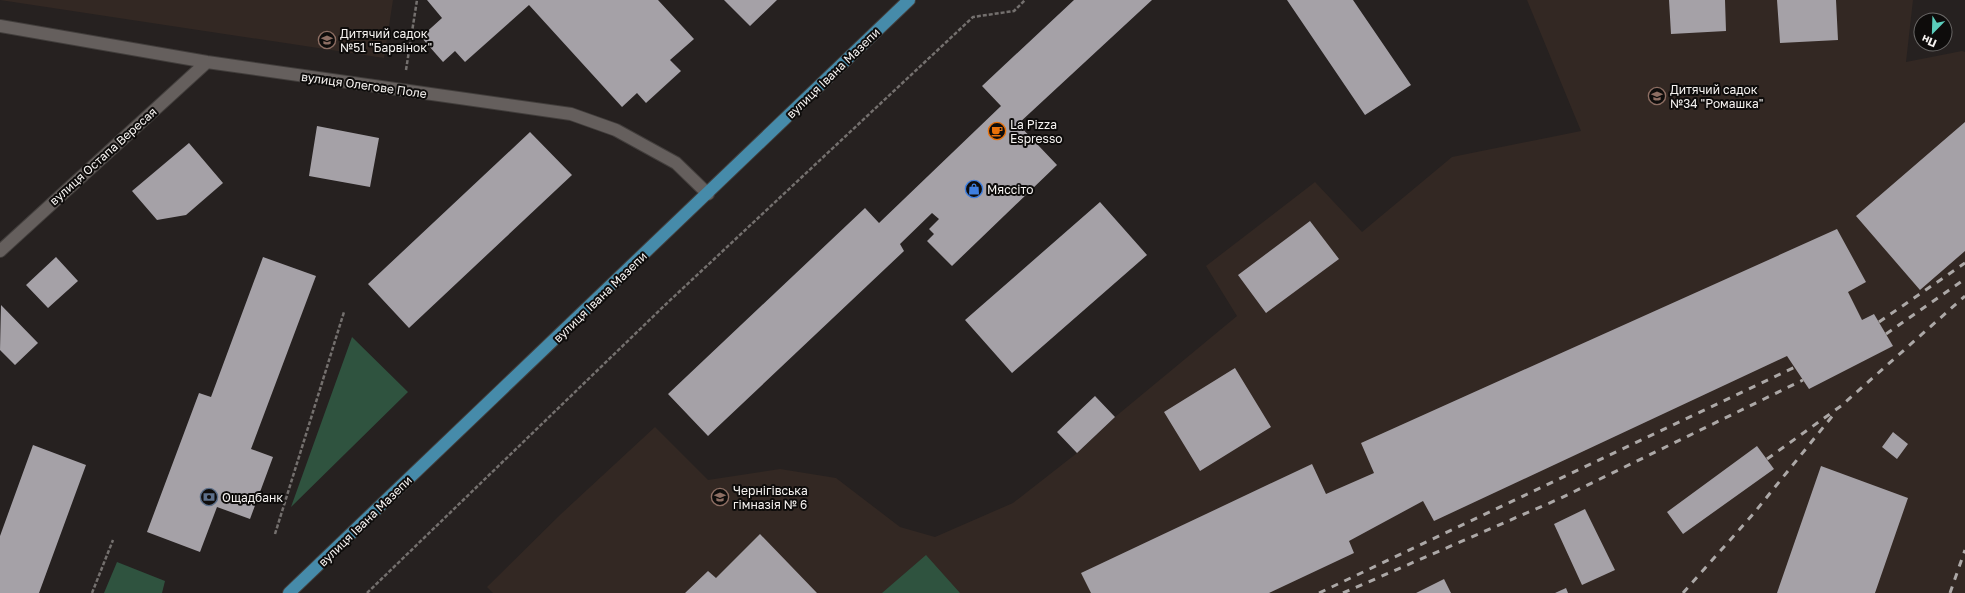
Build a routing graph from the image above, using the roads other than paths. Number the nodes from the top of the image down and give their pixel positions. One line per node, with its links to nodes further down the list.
1 (908, 0): 4 (main road, вулиця Івана Мазепи)
2 (0, 26): 3 (street, вулиця Олегове Поле)
3 (207, 62): 4 (street, вулиця Олегове Поле); 5 (street, вулиця Остапа Вересая)
4 (708, 194): 6 (main road, вулиця Івана Мазепи)
5 (0, 251)
6 (289, 593)

